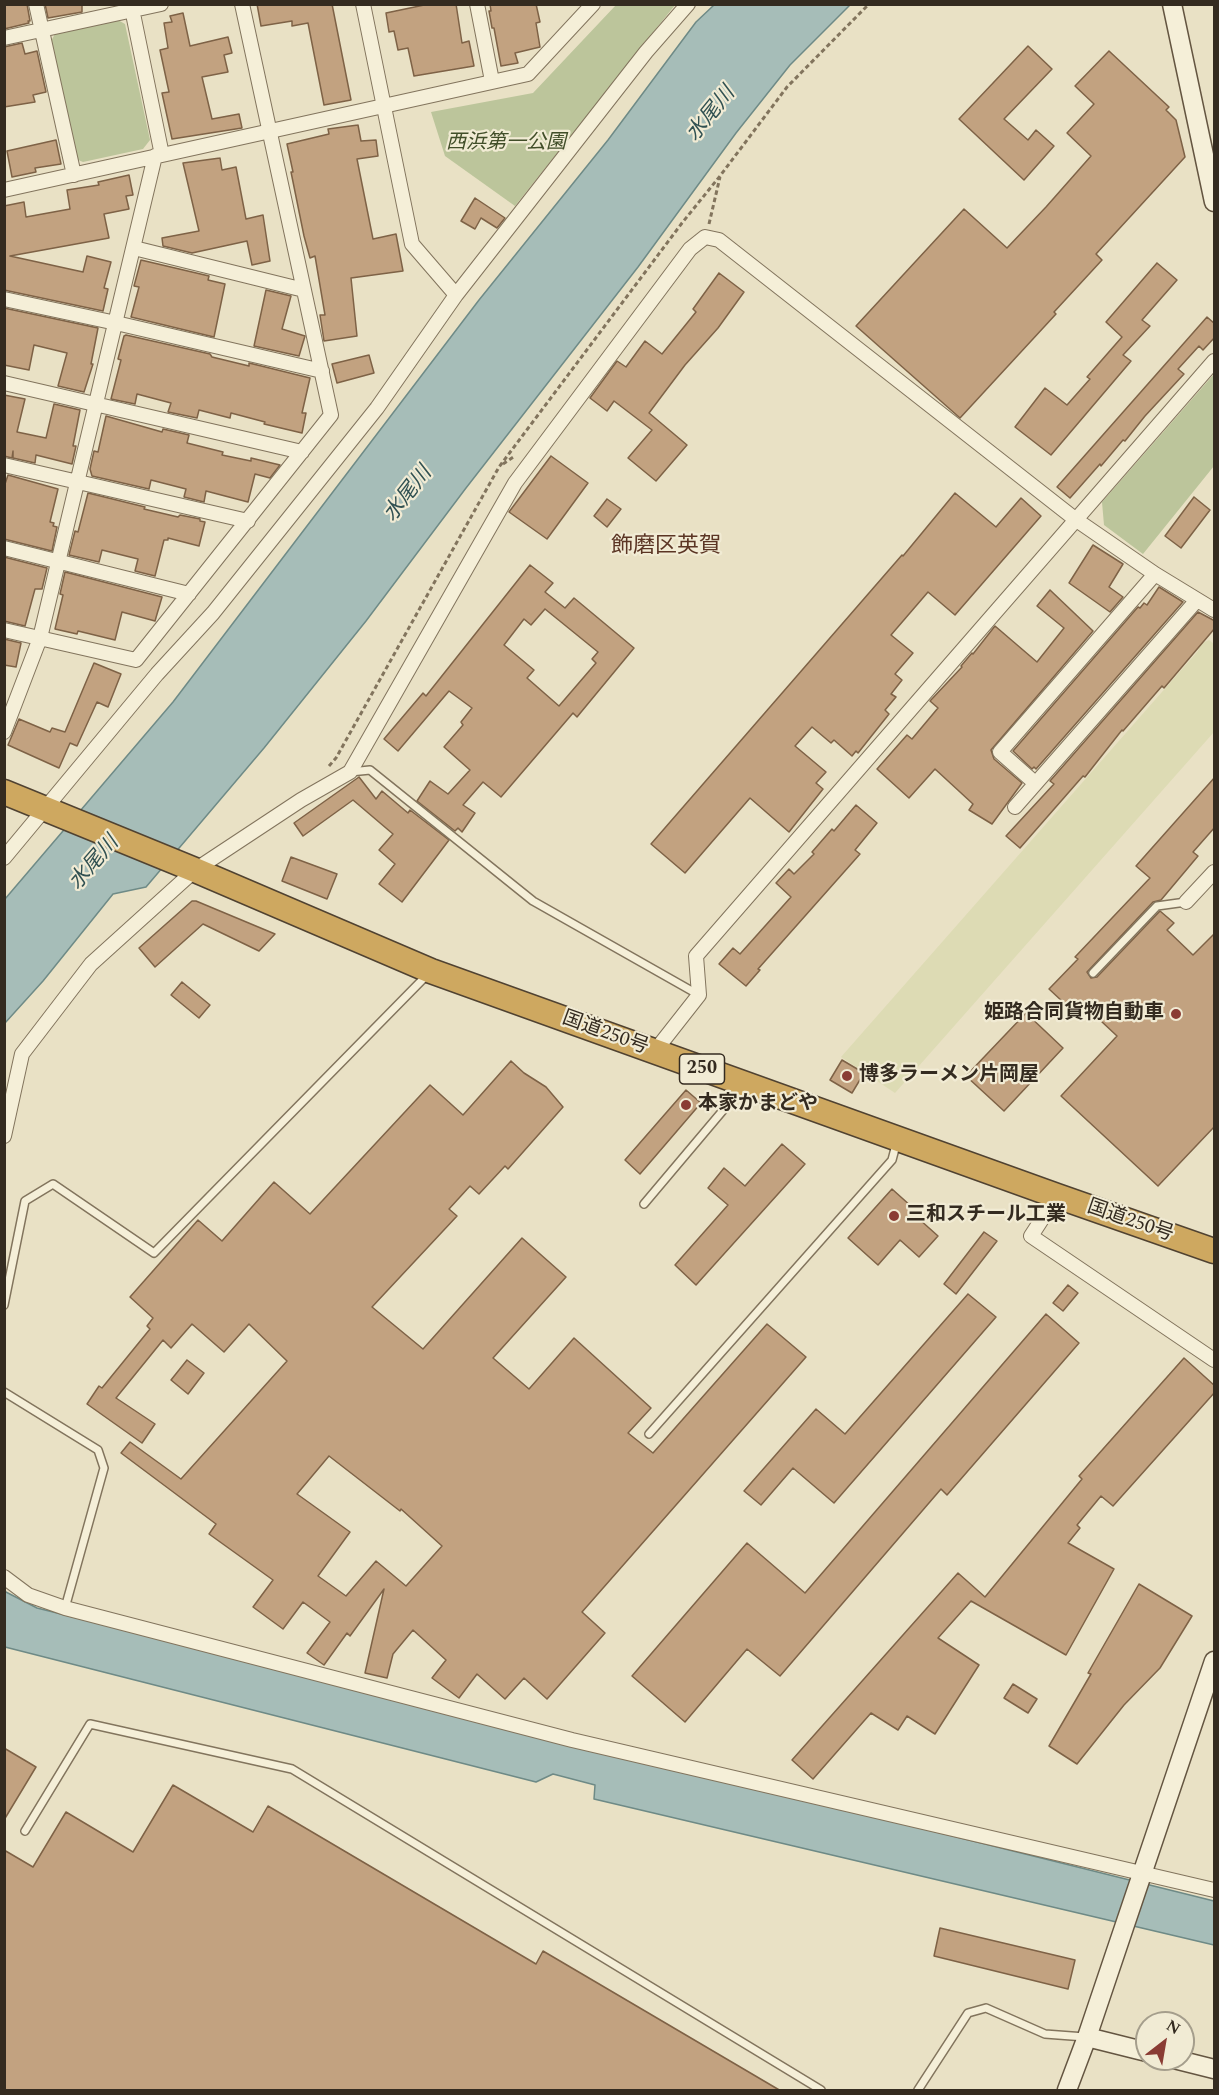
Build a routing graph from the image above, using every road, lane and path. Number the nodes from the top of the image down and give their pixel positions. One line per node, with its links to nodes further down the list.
1 (36, 4): 10 (street)
2 (161, 4): 9 (street)
3 (242, 4): 14 (street)
4 (363, 4): 13 (street)
5 (477, 4): 12 (street)
6 (593, 4): 12 (street)
7 (688, 4): 23 (street)
8 (1172, 4): 19 (street)
9 (132, 8): 10 (street); 15 (street)
10 (41, 31): 11 (street); 16 (street)
11 (4, 38)
12 (492, 81): 13 (street)
13 (384, 106): 14 (street); 23 (street)
14 (271, 131): 15 (street); 22 (street)
15 (159, 155): 16 (street); 21 (street)
16 (74, 175): 18 (street)
17 (720, 176): 20 (path)
18 (4, 190)
19 (1215, 202)
20 (705, 237): 33 (street); 44 (street)
21 (134, 248): 22 (street); 25 (street)
22 (304, 290): 27 (street)
23 (456, 295): 48 (street)
24 (4, 299): 25 (street)
25 (116, 322): 27 (street); 29 (street)
26 (1215, 362): 33 (street)
27 (322, 371): 30 (street)
28 (4, 383): 29 (street)
29 (97, 403): 30 (street); 32 (street)
30 (302, 452): 34 (street)
31 (4, 465): 32 (street)
32 (78, 483): 34 (street); 36 (street)
33 (1076, 519): 37 (street); 55 (street)
34 (248, 521): 38 (street)
35 (4, 548): 36 (street)
36 (59, 561): 38 (street); 42 (street)
37 (1155, 574): 39 (street); 45 (street)
38 (189, 594): 42 (street)
39 (1197, 600): 40 (street); 45 (street)
40 (1215, 610)
41 (4, 630): 42 (street)
42 (40, 638): 43 (street)
43 (4, 732)
44 (350, 772): 50 (street); 55 (lane)
45 (1035, 783): 47 (street)
46 (4, 792): 48 (highway, 国道250号 / 250)
47 (1015, 807)
48 (44, 808): 49 (street); 50 (highway, 国道250号 / 250)
49 (4, 858)
50 (195, 870): 53 (highway, 国道250号 / 250); 58 (street)
51 (1215, 872): 52 (street)
52 (1186, 902): 54 (lane)
53 (431, 971): 56 (highway, 国道250号 / 250); 63 (lane)
54 (1093, 973)
55 (699, 995): 56 (street)
56 (655, 1051): 57 (highway, 国道250号 / 250)
57 (745, 1084): 59 (highway, 国道250号 / 250); 61 (lane)
58 (4, 1136)
59 (898, 1139): 60 (highway, 国道250号 / 250); 66 (lane)
60 (1057, 1196): 62 (highway, 国道250号 / 250); 64 (street)
61 (644, 1204)
62 (1215, 1251)
63 (4, 1305)
64 (1215, 1360)
65 (4, 1392): 68 (lane)
66 (649, 1434)
67 (4, 1577): 68 (street)
68 (65, 1608): 71 (street)
69 (1215, 1661): 71 (street)
70 (25, 1831): 77 (lane)
71 (1142, 1872): 72 (street); 73 (street)
72 (1215, 1890)
73 (1087, 2037): 74 (street); 78 (lane); 79 (street)
74 (1135, 2049)
75 (1195, 2064): 76 (street)
76 (1215, 2069)
77 (821, 2091)
78 (918, 2091)
79 (1067, 2091)

